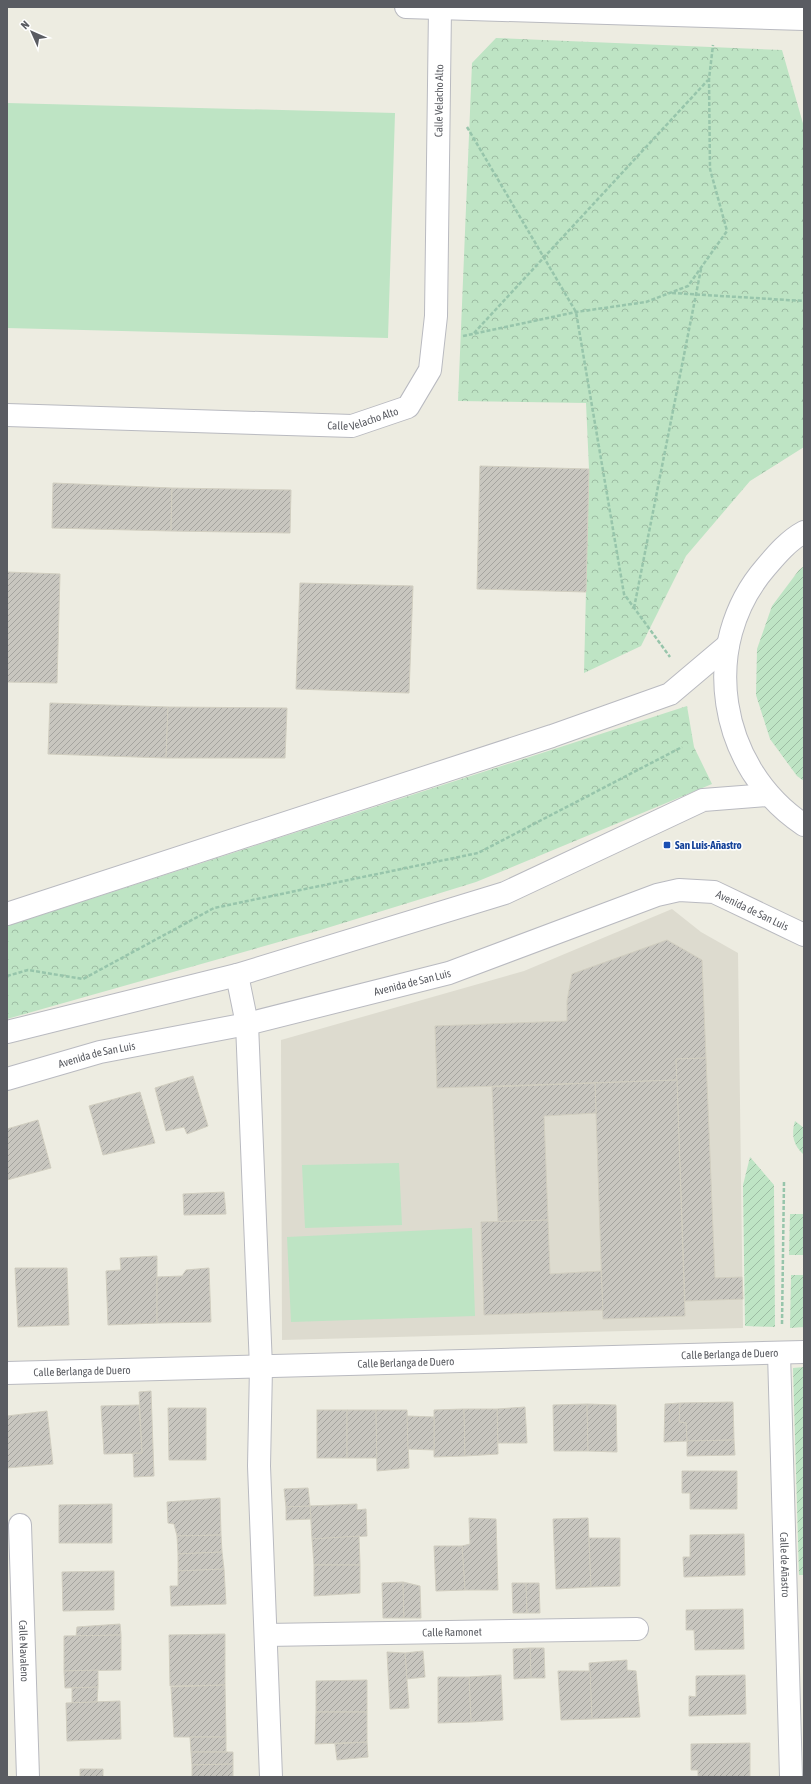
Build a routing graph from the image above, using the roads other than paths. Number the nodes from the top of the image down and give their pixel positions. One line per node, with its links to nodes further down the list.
1 (406, 7): 2 (street)
2 (440, 8): 3 (street); 4 (street, Calle Velacho Alto)
3 (804, 19)
4 (7, 415)
5 (804, 532): 6 (street)
6 (728, 645): 7 (street); 9 (street)
7 (768, 795): 8 (street); 11 (street)
8 (804, 825)
9 (7, 914)
10 (804, 935): 12 (street, Avenida de San Luis)
11 (237, 975): 12 (street); 13 (street)
12 (247, 1024): 14 (street, Avenida de San Luis); 17 (street)
13 (7, 1032)
14 (7, 1079)
15 (804, 1352): 16 (street, Calle Berlanga de Duero)
16 (781, 1353): 17 (street, Calle Berlanga de Duero); 24 (street, Calle de Añastro)
17 (261, 1367): 18 (street, Calle Berlanga de Duero); 21 (street)
18 (7, 1373)
19 (20, 1525): 22 (street, Calle Navaleno)
20 (637, 1629): 21 (street, Calle Ramonet)
21 (266, 1635): 23 (street)
22 (28, 1777)
23 (271, 1777)
24 (791, 1777)

